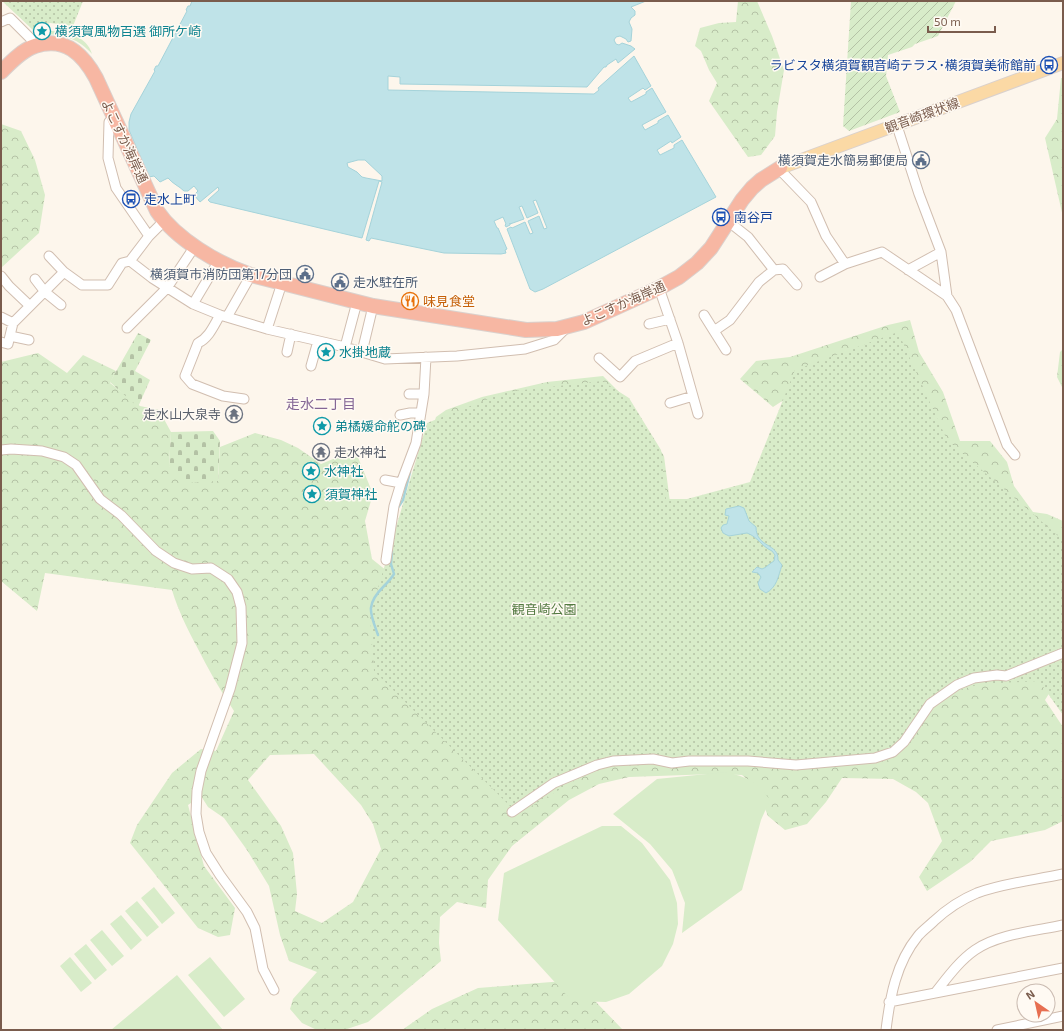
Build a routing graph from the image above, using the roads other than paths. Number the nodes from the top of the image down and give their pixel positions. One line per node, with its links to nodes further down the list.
1 (1, 22): 2 (street)
2 (34, 46): 4 (highway, よこすか海岸通); 5 (highway, よこすか海岸通)
3 (1063, 63): 7 (main road, 観音崎環状線)
4 (1, 72)
5 (114, 118): 8 (highway, よこすか海岸通); 10 (street)
6 (898, 129): 12 (street)
7 (780, 168): 9 (highway, よこすか海岸通); 16 (street)
8 (164, 221): 10 (street); 11 (highway, よこすか海岸通)
9 (729, 222): 17 (street); 27 (highway, よこすか海岸通)
10 (149, 236): 14 (street)
11 (195, 246): 15 (highway, よこすか海岸通); 26 (street)
12 (941, 252): 18 (street); 29 (street)
13 (49, 256): 19 (street)
14 (130, 261): 19 (street); 26 (street)
15 (218, 262): 20 (highway, よこすか海岸通); 32 (street)
16 (845, 264): 18 (street); 22 (street)
17 (774, 270): 25 (street); 45 (street)
18 (908, 270): 29 (street)
19 (64, 272): 28 (street)
20 (251, 275): 24 (highway, よこすか海岸通); 36 (street)
21 (1, 276): 33 (street)
22 (820, 276)
23 (35, 278): 28 (street)
24 (282, 283): 30 (highway, よこすか海岸通); 43 (street)
25 (798, 285)
26 (167, 288): 32 (street); 42 (street)
27 (659, 288): 38 (street); 41 (highway, よこすか海岸通)
28 (45, 292): 31 (street); 33 (street)
29 (947, 296): 69 (street)
30 (357, 302): 34 (highway, よこすか海岸通); 52 (street)
31 (61, 304)
32 (193, 304): 36 (street)
33 (30, 306): 39 (street)
34 (373, 306): 44 (highway, よこすか海岸通); 56 (street)
35 (704, 315): 45 (street)
36 (223, 316): 43 (street); 63 (street)
37 (1, 317): 39 (street)
38 (670, 318): 40 (street); 51 (street)
39 (13, 323): 47 (street)
40 (649, 324)
41 (566, 327): 44 (highway, よこすか海岸通); 53 (street)
42 (127, 328)
43 (267, 329): 46 (street)
44 (526, 330): 53 (street)
45 (714, 331): 54 (street)
46 (291, 334): 49 (street); 55 (street)
47 (10, 336): 48 (street); 50 (street)
48 (30, 340)
49 (318, 340): 52 (street); 59 (street)
50 (1, 342)
51 (678, 343): 58 (street); 62 (street)
52 (345, 347): 56 (street)
53 (525, 349): 57 (street)
54 (726, 350)
55 (287, 352)
56 (362, 352): 57 (street)
57 (426, 357): 61 (street)
58 (600, 358)
59 (311, 366)
60 (409, 394): 61 (street)
61 (424, 394): 65 (street)
62 (693, 396): 64 (street); 66 (street)
63 (244, 399)
64 (670, 403)
65 (421, 413): 67 (street); 71 (street)
66 (698, 414)
67 (400, 415)
68 (1, 450): 78 (street)
69 (1015, 455)
70 (385, 480): 71 (street)
71 (401, 483): 72 (street)
72 (386, 560)
73 (1063, 652): 74 (street)
74 (512, 812)
75 (1063, 874): 80 (street)
76 (1063, 925): 79 (street)
77 (1063, 968): 79 (street)
78 (274, 990)
79 (935, 993): 80 (street)
80 (889, 1002): 83 (street)
81 (1063, 1016): 82 (street)
82 (1040, 1026): 84 (street)
83 (886, 1030)
84 (998, 1030)

